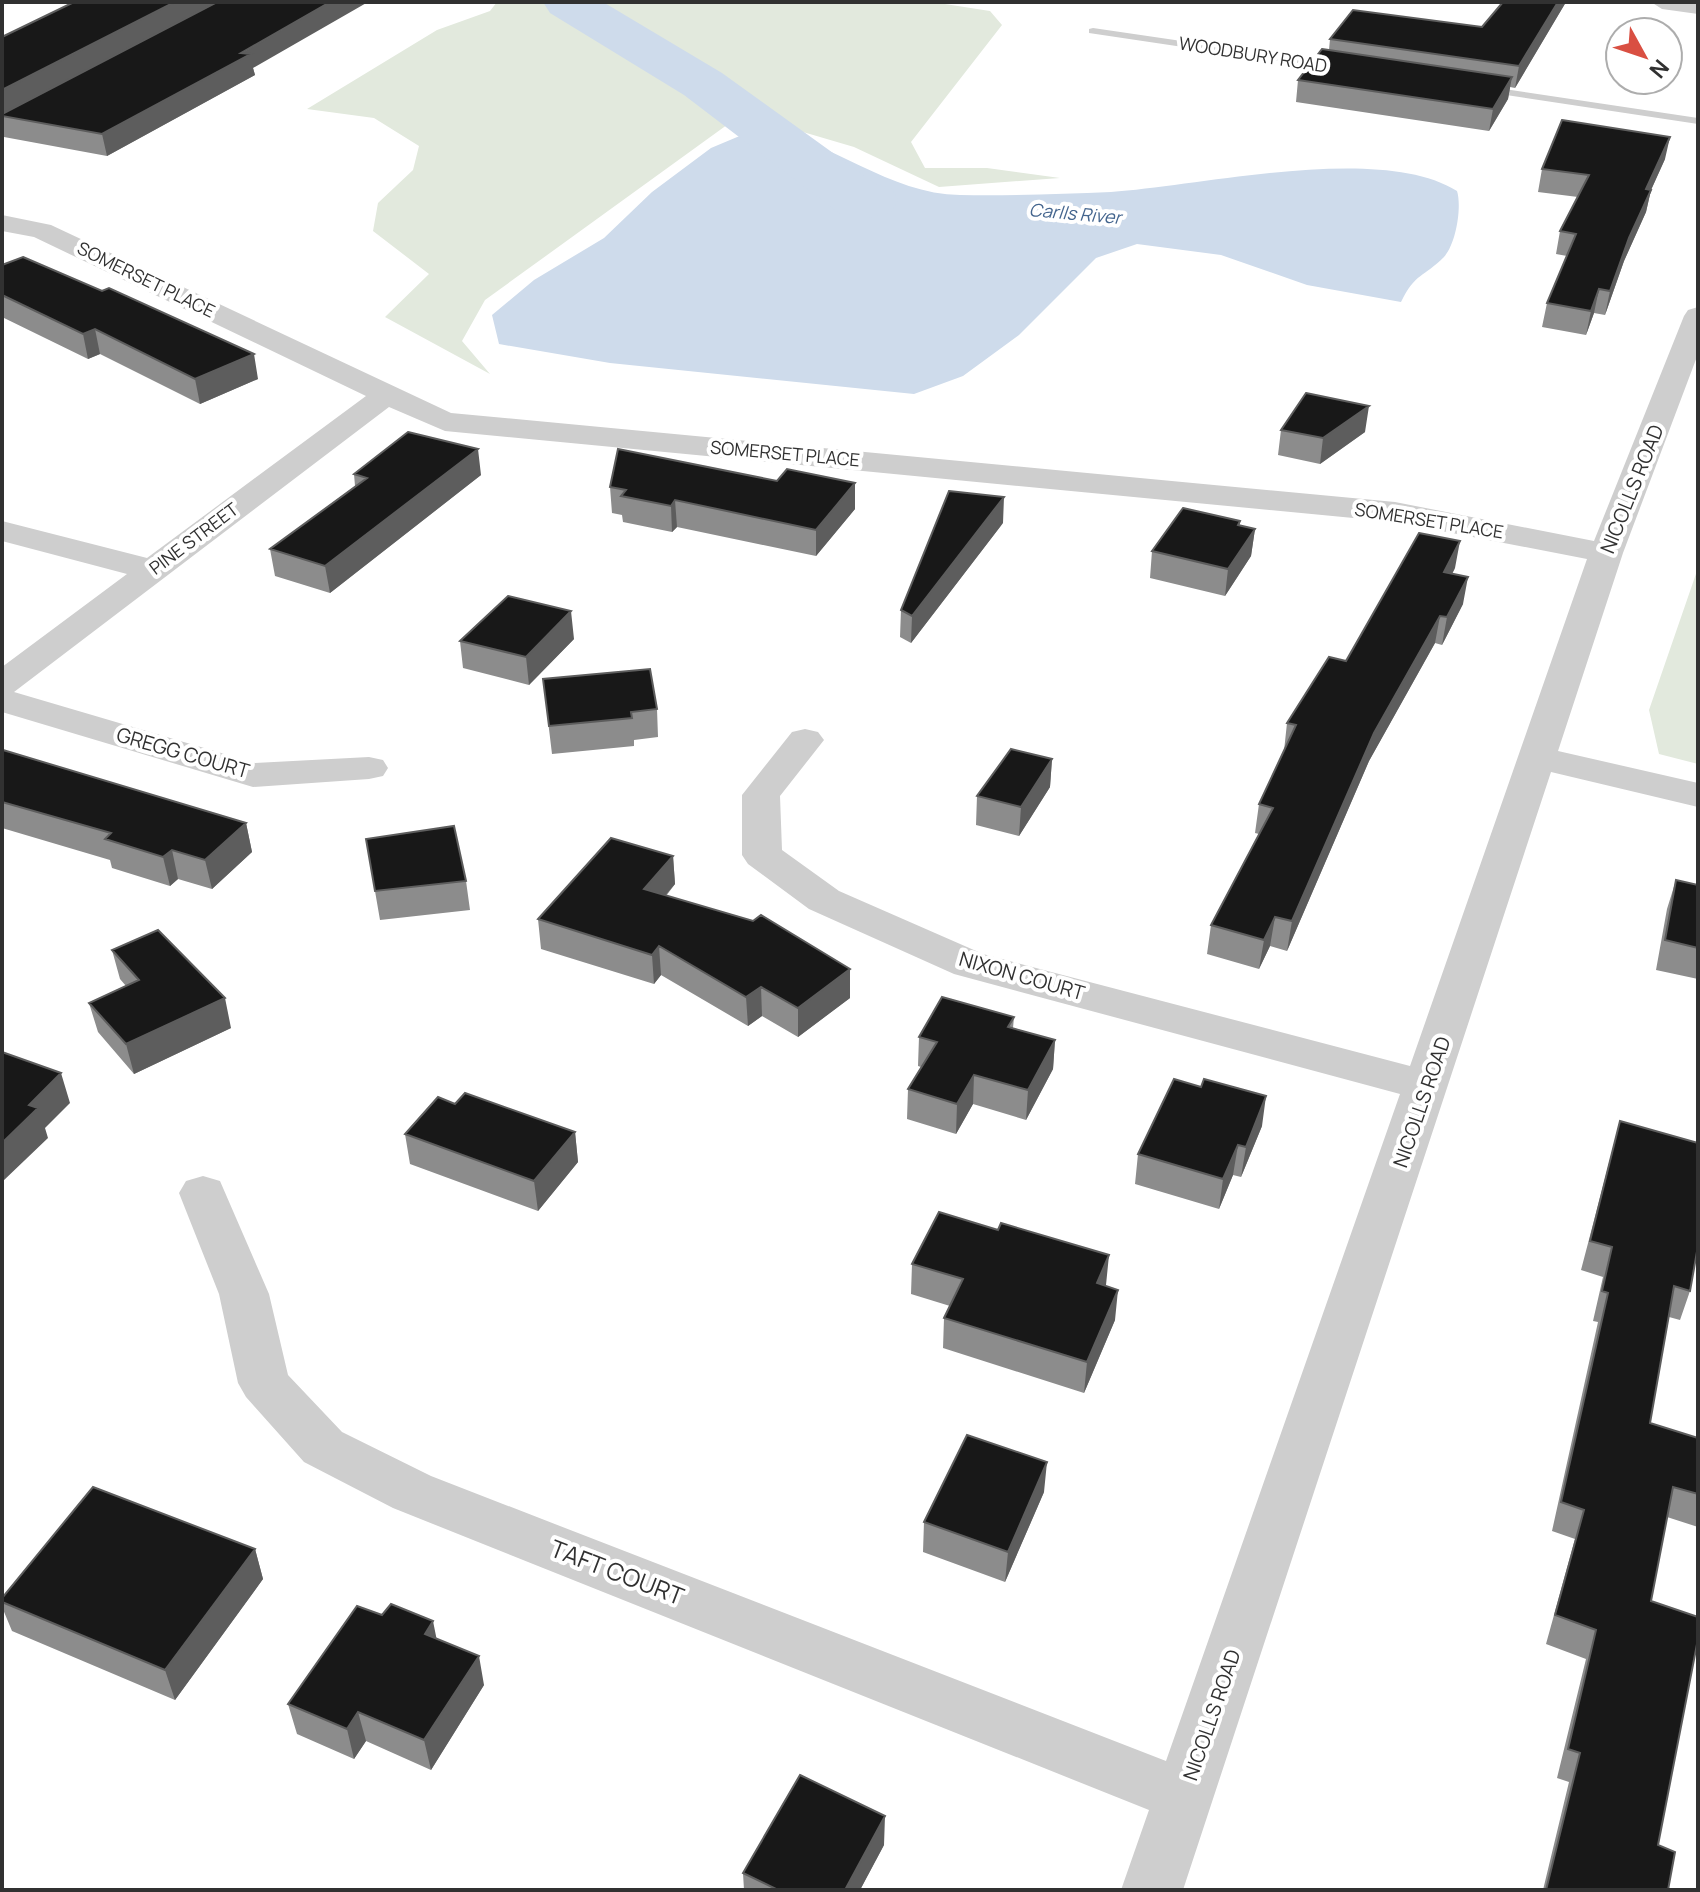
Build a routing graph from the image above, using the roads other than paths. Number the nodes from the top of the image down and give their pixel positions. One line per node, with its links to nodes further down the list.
1 (1662, 2): 2 (street)
2 (1698, 7)
3 (1093, 31): 4 (lane, WOODBURY ROAD)
4 (1357, 70)
5 (1465, 87): 6 (lane)
6 (1698, 121)
7 (2, 223): 9 (street, SOMERSET PLACE)
8 (1698, 316): 11 (street, NICOLLS ROAD)
9 (386, 395): 11 (street, SOMERSET PLACE); 12 (street, PINE STREET)
10 (2, 531): 12 (street)
11 (1606, 553): 16 (street, NICOLLS ROAD)
12 (152, 570): 13 (street, PINE STREET)
13 (2, 684)
14 (2, 700): 17 (street, GREGG COURT)
15 (805, 740): 19 (street, NIXON COURT)
16 (1536, 757): 18 (street); 19 (street, NICOLLS ROAD)
17 (369, 768)
18 (1698, 795)
19 (1427, 1086): 21 (street, NICOLLS ROAD)
20 (203, 1193): 21 (street, TAFT COURT)
21 (1184, 1796): 22 (street, NICOLLS ROAD)
22 (1152, 1890)

